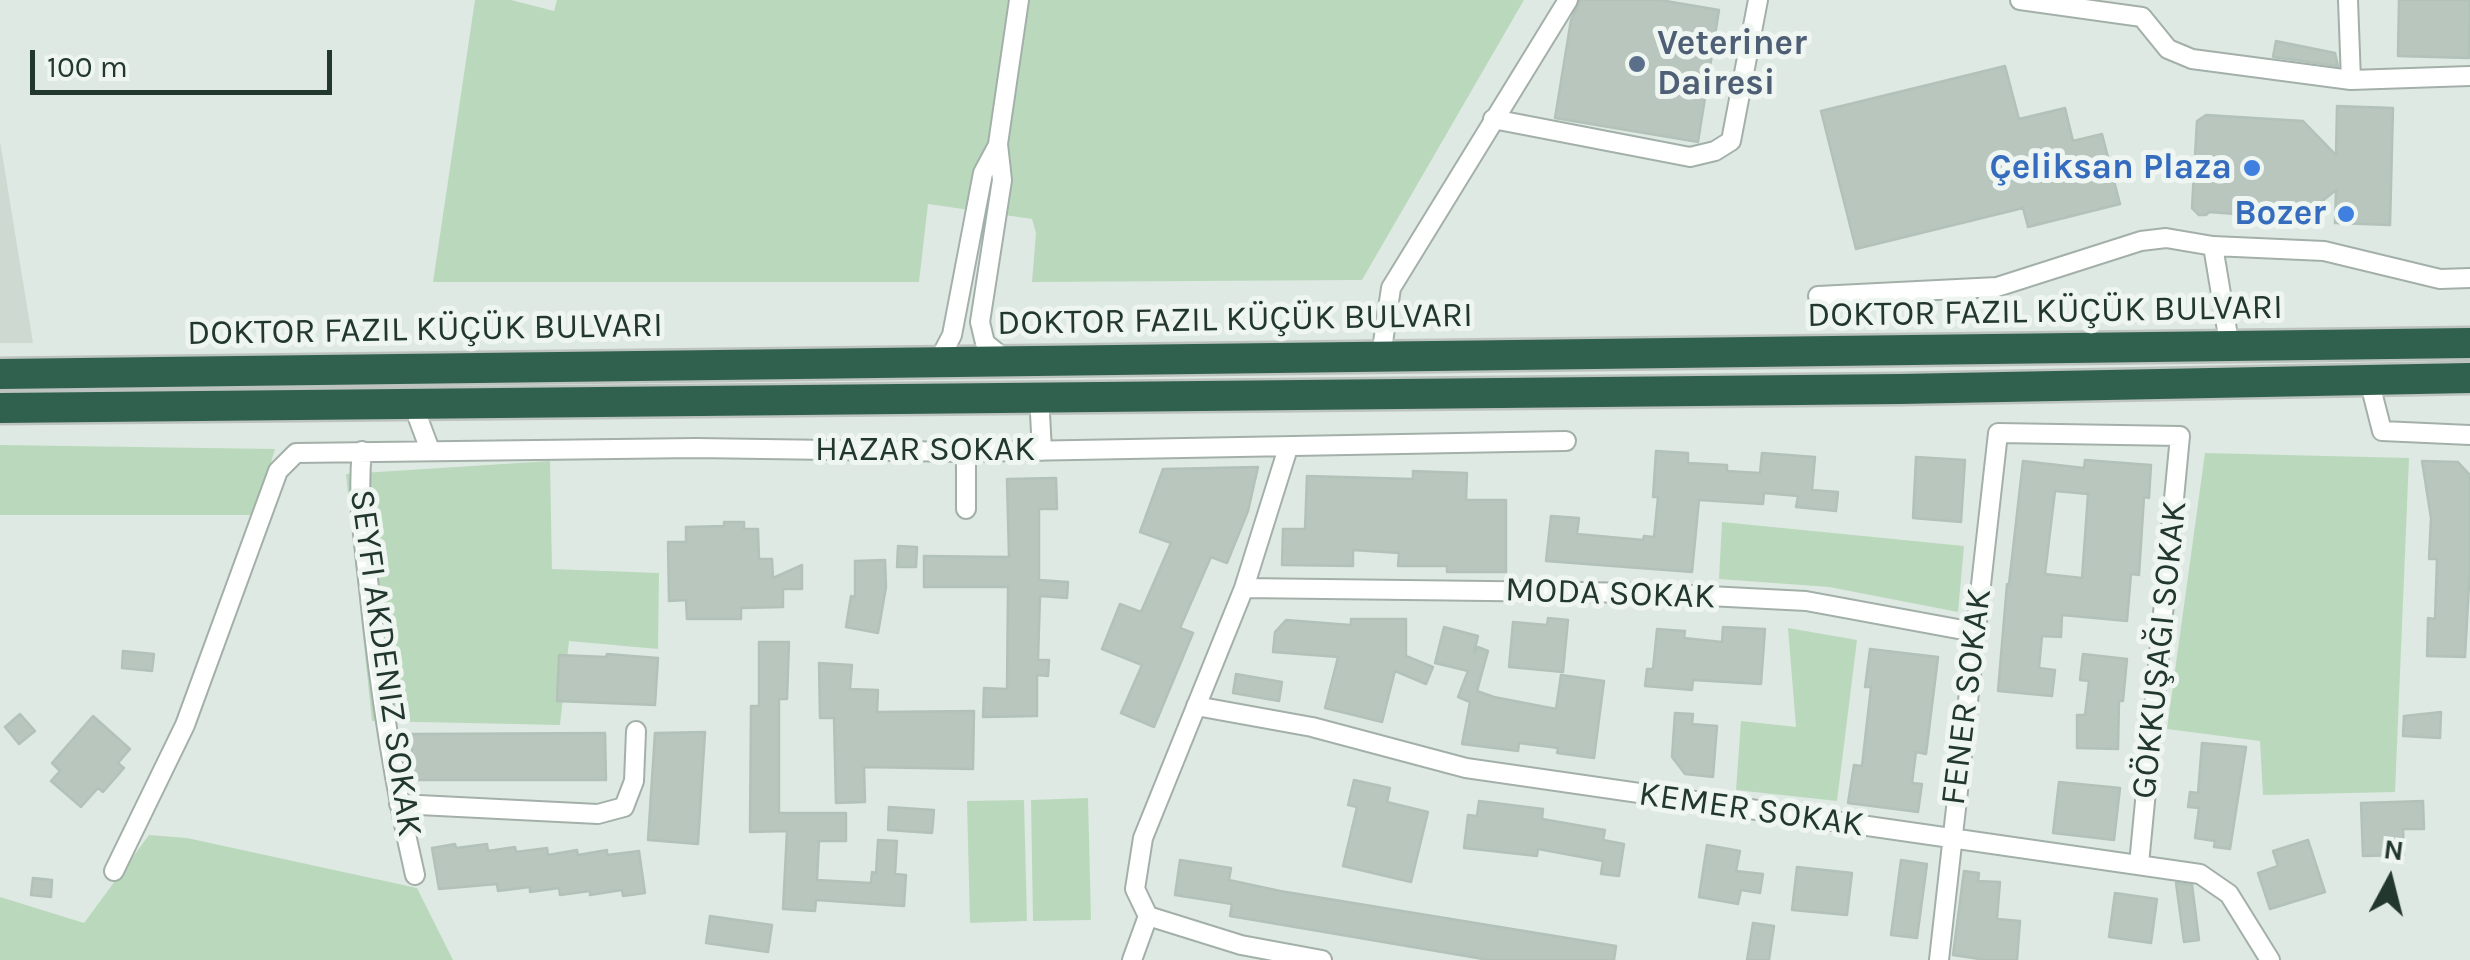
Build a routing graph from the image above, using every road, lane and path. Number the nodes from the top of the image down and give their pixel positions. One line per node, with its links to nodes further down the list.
1 (1019, 0): 9 (street)
2 (1568, 0): 8 (street)
3 (1758, 0): 8 (street)
4 (2020, 0): 7 (street)
5 (2348, 0): 7 (street)
6 (2470, 76): 7 (street)
7 (2352, 80)
8 (1493, 119): 15 (street)
9 (998, 144): 16 (street); 17 (street)
10 (2212, 246): 11 (street); 12 (street); 14 (street)
11 (2470, 278)
12 (1818, 296)
13 (2470, 343): 14 (highway)
14 (2230, 348): 15 (highway)
15 (1381, 356): 17 (highway)
16 (939, 360): 17 (highway); 18 (highway)
17 (1005, 360)
18 (0, 374)
19 (2470, 378): 20 (highway)
20 (2369, 380): 21 (highway); 24 (street)
21 (1038, 396): 22 (highway); 29 (street)
22 (412, 402): 23 (highway); 27 (street)
23 (0, 408)
24 (2470, 435)
25 (1566, 441): 26 (street, HAZAR SOKAK)
26 (1288, 448): 29 (street, HAZAR SOKAK); 32 (street)
27 (430, 450): 28 (street, HAZAR SOKAK); 30 (street, HAZAR SOKAK)
28 (362, 451): 36 (street, SEYFI AKDENIZ SOKAK); 39 (street, HAZAR SOKAK)
29 (1042, 451): 30 (street, HAZAR SOKAK)
30 (966, 452): 31 (street)
31 (966, 508)
32 (1244, 588): 33 (street, MODA SOKAK); 34 (street)
33 (1974, 632): 37 (street, FENER SOKAK); 38 (street, FENER SOKAK)
34 (1196, 706): 37 (street, KEMER SOKAK); 41 (street)
35 (636, 731): 36 (street)
36 (399, 804): 40 (street, SEYFI AKDENIZ SOKAK)
37 (1950, 839): 38 (street, KEMER SOKAK); 44 (street, FENER SOKAK)
38 (2139, 864): 45 (street, KEMER SOKAK)
39 (114, 871)
40 (415, 875)
41 (1148, 916): 42 (street); 43 (street)
42 (1132, 960)
43 (1322, 960)
44 (1938, 960)
45 (2270, 960)

